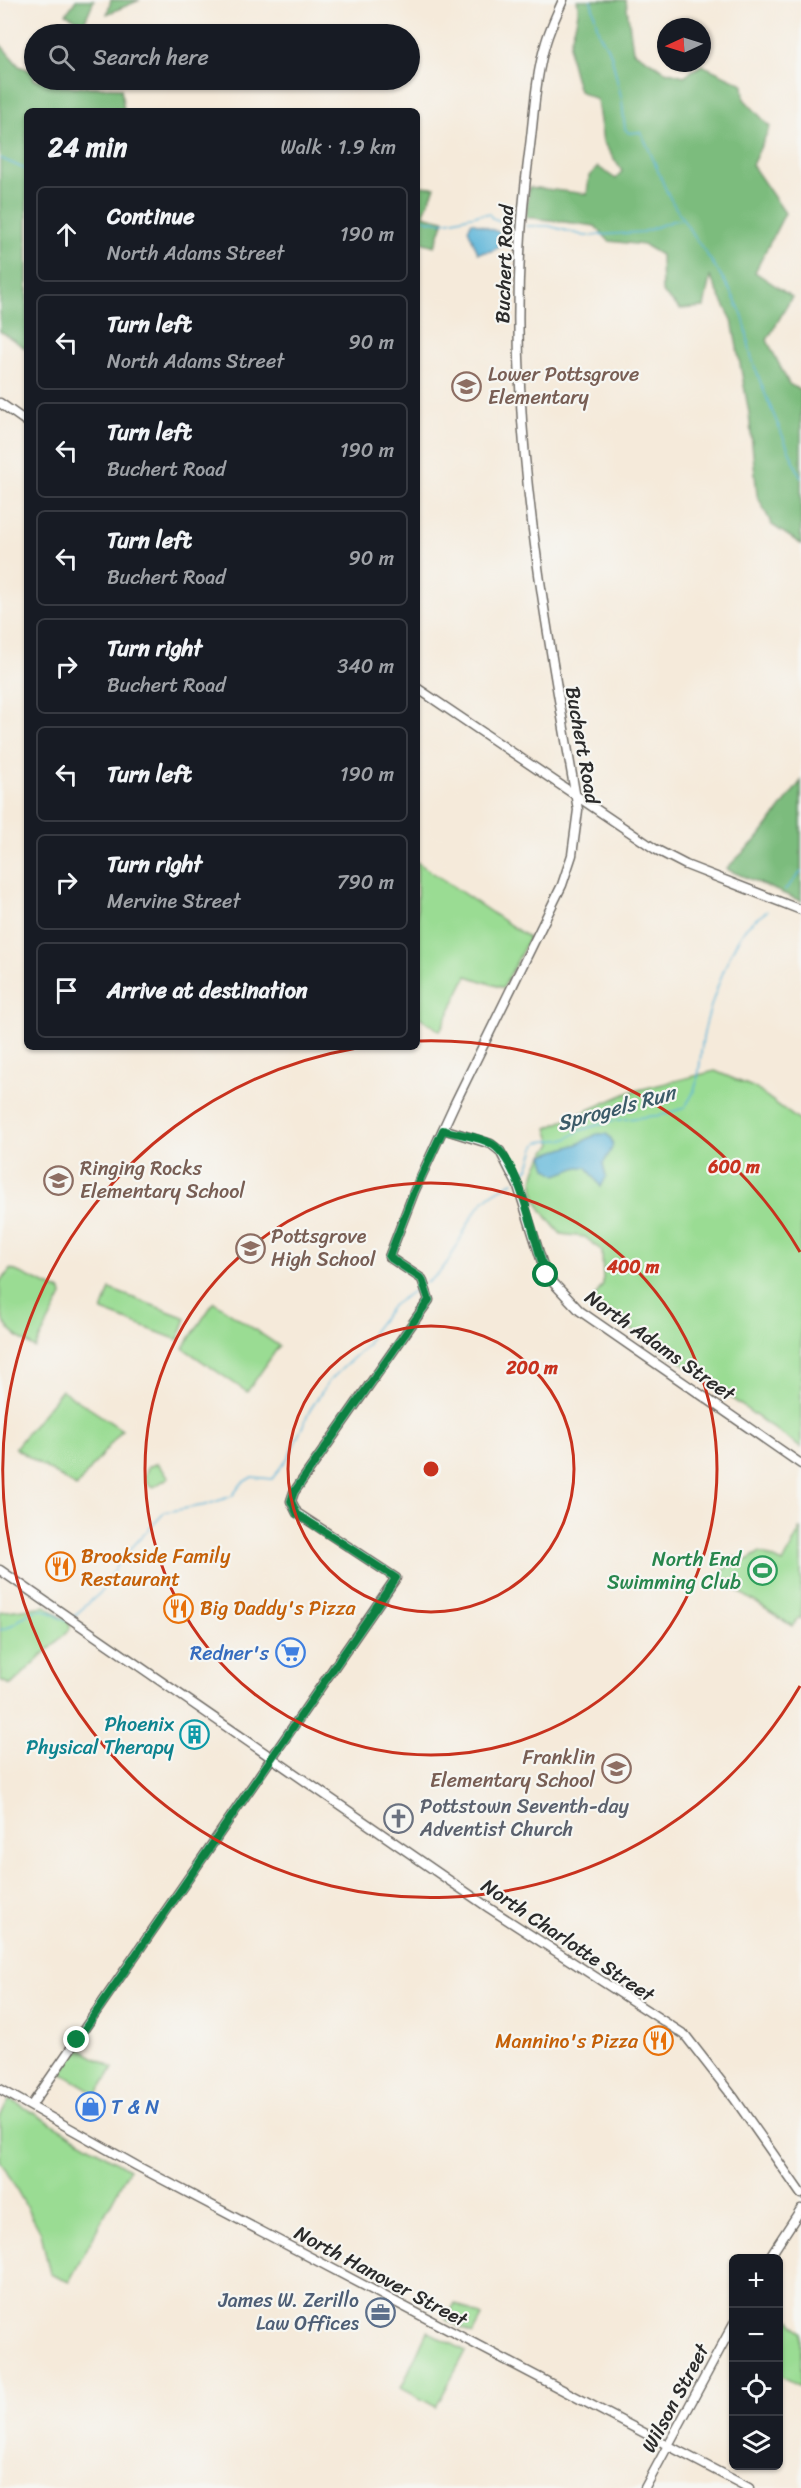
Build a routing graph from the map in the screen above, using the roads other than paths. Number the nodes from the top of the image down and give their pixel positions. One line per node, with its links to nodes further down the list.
1 (562, 0): 5 (street, Buchert Road)
2 (0, 403): 3 (street)
3 (24, 420)
4 (420, 690): 5 (street)
5 (576, 796): 6 (street); 7 (street, Buchert Road)
6 (801, 910)
7 (443, 1130): 8 (street, North Adams Street); 10 (street, Buchert Road)
8 (801, 1464)
9 (0, 1570): 10 (street, North Charlotte Street)
10 (272, 1758): 12 (street); 13 (street, North Charlotte Street)
11 (0, 2089): 12 (street, North Hanover Street)
12 (31, 2106): 17 (street, North Hanover Street)
13 (801, 2194)
14 (801, 2209): 15 (street)
15 (772, 2254)
16 (729, 2333): 17 (street, Wilson Street)
17 (669, 2446): 18 (street, Wilson Street); 19 (street, North Hanover Street)
18 (645, 2488)
19 (749, 2488)

